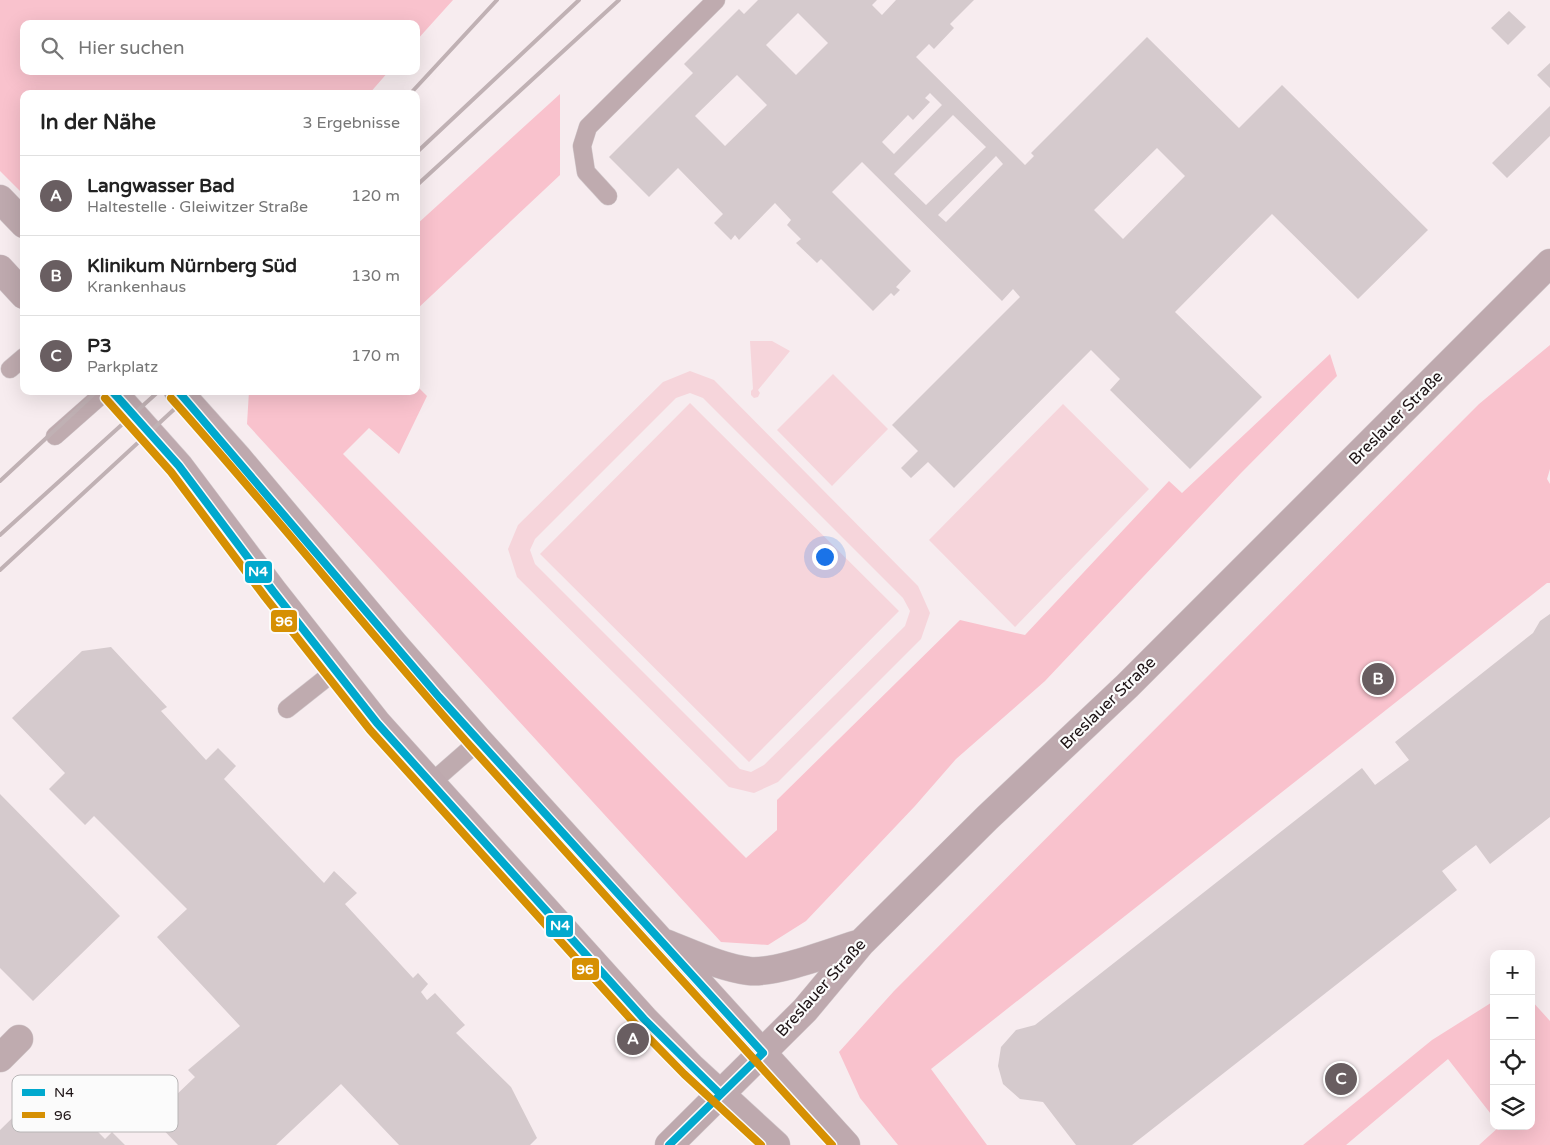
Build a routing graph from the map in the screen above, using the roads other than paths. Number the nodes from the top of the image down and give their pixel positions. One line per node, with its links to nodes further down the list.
1 (716, 0): 2 (lane)
2 (608, 196)
3 (0, 199): 4 (main road)
4 (20, 220)
5 (1550, 263): 19 (main road, Breslauer Straße)
6 (0, 269): 7 (main road)
7 (20, 291)
8 (20, 360): 9 (lane)
9 (10, 369)
10 (101, 395): 13 (lane)
11 (116, 395): 14 (main road)
12 (182, 395): 16 (main road)
13 (55, 436)
14 (335, 671): 15 (lane); 17 (main road)
15 (287, 709)
16 (479, 741): 17 (lane); 18 (main road)
17 (431, 783): 23 (main road)
18 (662, 942): 19 (main road); 21 (main road)
19 (861, 943): 21 (main road, Breslauer Straße)
20 (19, 1039): 22 (street)
21 (763, 1053): 23 (main road, Breslauer Straße); 26 (main road)
22 (0, 1058)
23 (720, 1094): 24 (main road, Breslauer Straße); 25 (main road)
24 (669, 1145)
25 (776, 1145)
26 (846, 1145)

